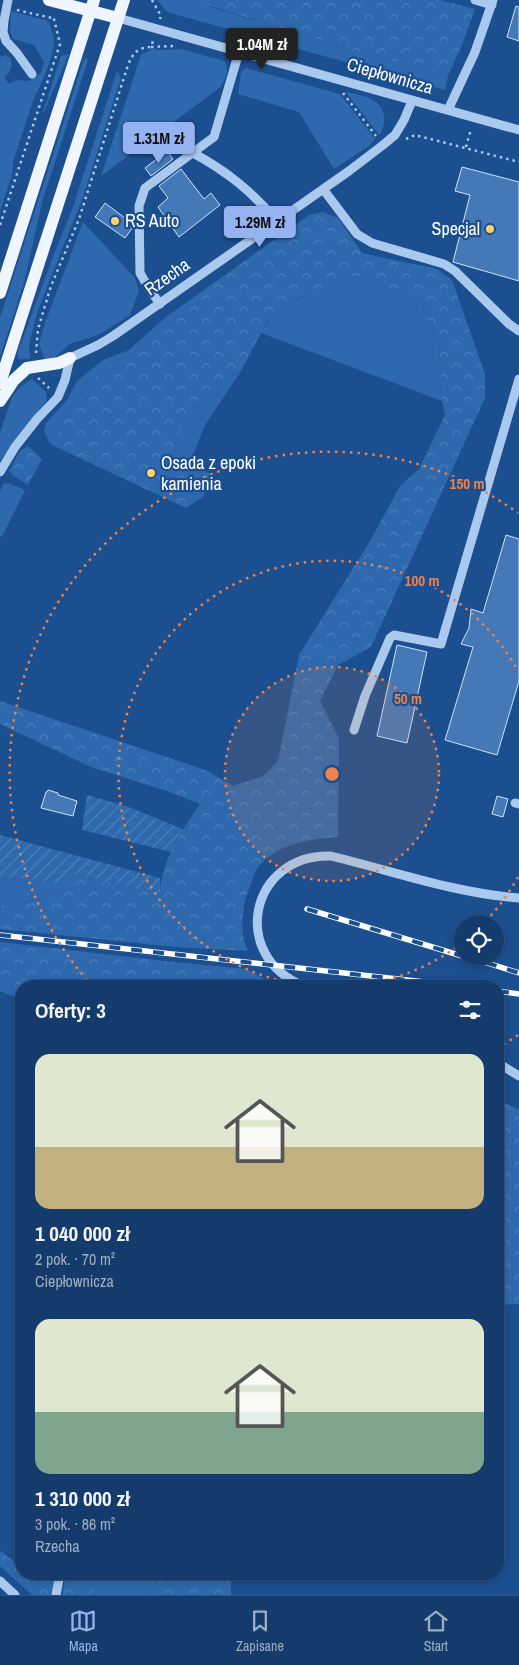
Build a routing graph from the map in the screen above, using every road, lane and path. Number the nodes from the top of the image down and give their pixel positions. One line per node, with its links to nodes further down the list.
1 (124, 0): 9 (main road)
2 (152, 0): 10 (path)
3 (475, 0): 4 (street)
4 (492, 2): 16 (street)
5 (7, 3): 8 (path); 13 (street)
6 (52, 5): 7 (main road, Ciepłownicza); 8 (path)
7 (93, 5): 9 (main road, Ciepłownicza); 27 (main road)
8 (52, 18): 26 (path)
9 (118, 18): 12 (street, Ciepłownicza); 33 (main road)
10 (159, 22)
11 (154, 38): 31 (path)
12 (239, 52): 15 (street, Ciepłownicza); 22 (street)
13 (32, 74)
14 (342, 92): 20 (path)
15 (412, 101): 16 (street, Ciepłownicza); 20 (street, Rzecha)
16 (448, 110): 18 (street, Ciepłownicza)
17 (472, 125): 21 (path)
18 (519, 130)
19 (403, 142): 21 (path)
20 (383, 145): 24 (street, Rzecha)
21 (466, 148): 23 (path)
22 (193, 153): 25 (street); 28 (street)
23 (519, 162)
24 (323, 189): 25 (street, Rzecha); 29 (street)
25 (277, 221): 28 (street, Rzecha)
26 (0, 225)
27 (0, 293)
28 (160, 304): 30 (street, Rzecha)
29 (519, 331)
30 (70, 358): 31 (main road); 34 (street)
31 (36, 367): 34 (path); 35 (main road)
32 (519, 379): 37 (street)
33 (0, 382)
34 (58, 397): 36 (street)
35 (0, 401)
36 (0, 472)
37 (354, 730)
38 (519, 898): 39 (street)
39 (291, 980)
40 (504, 1067): 41 (street)
41 (519, 1076)
42 (59, 1580): 45 (street)
43 (0, 1581): 44 (street)
44 (15, 1595)
45 (56, 1595)

